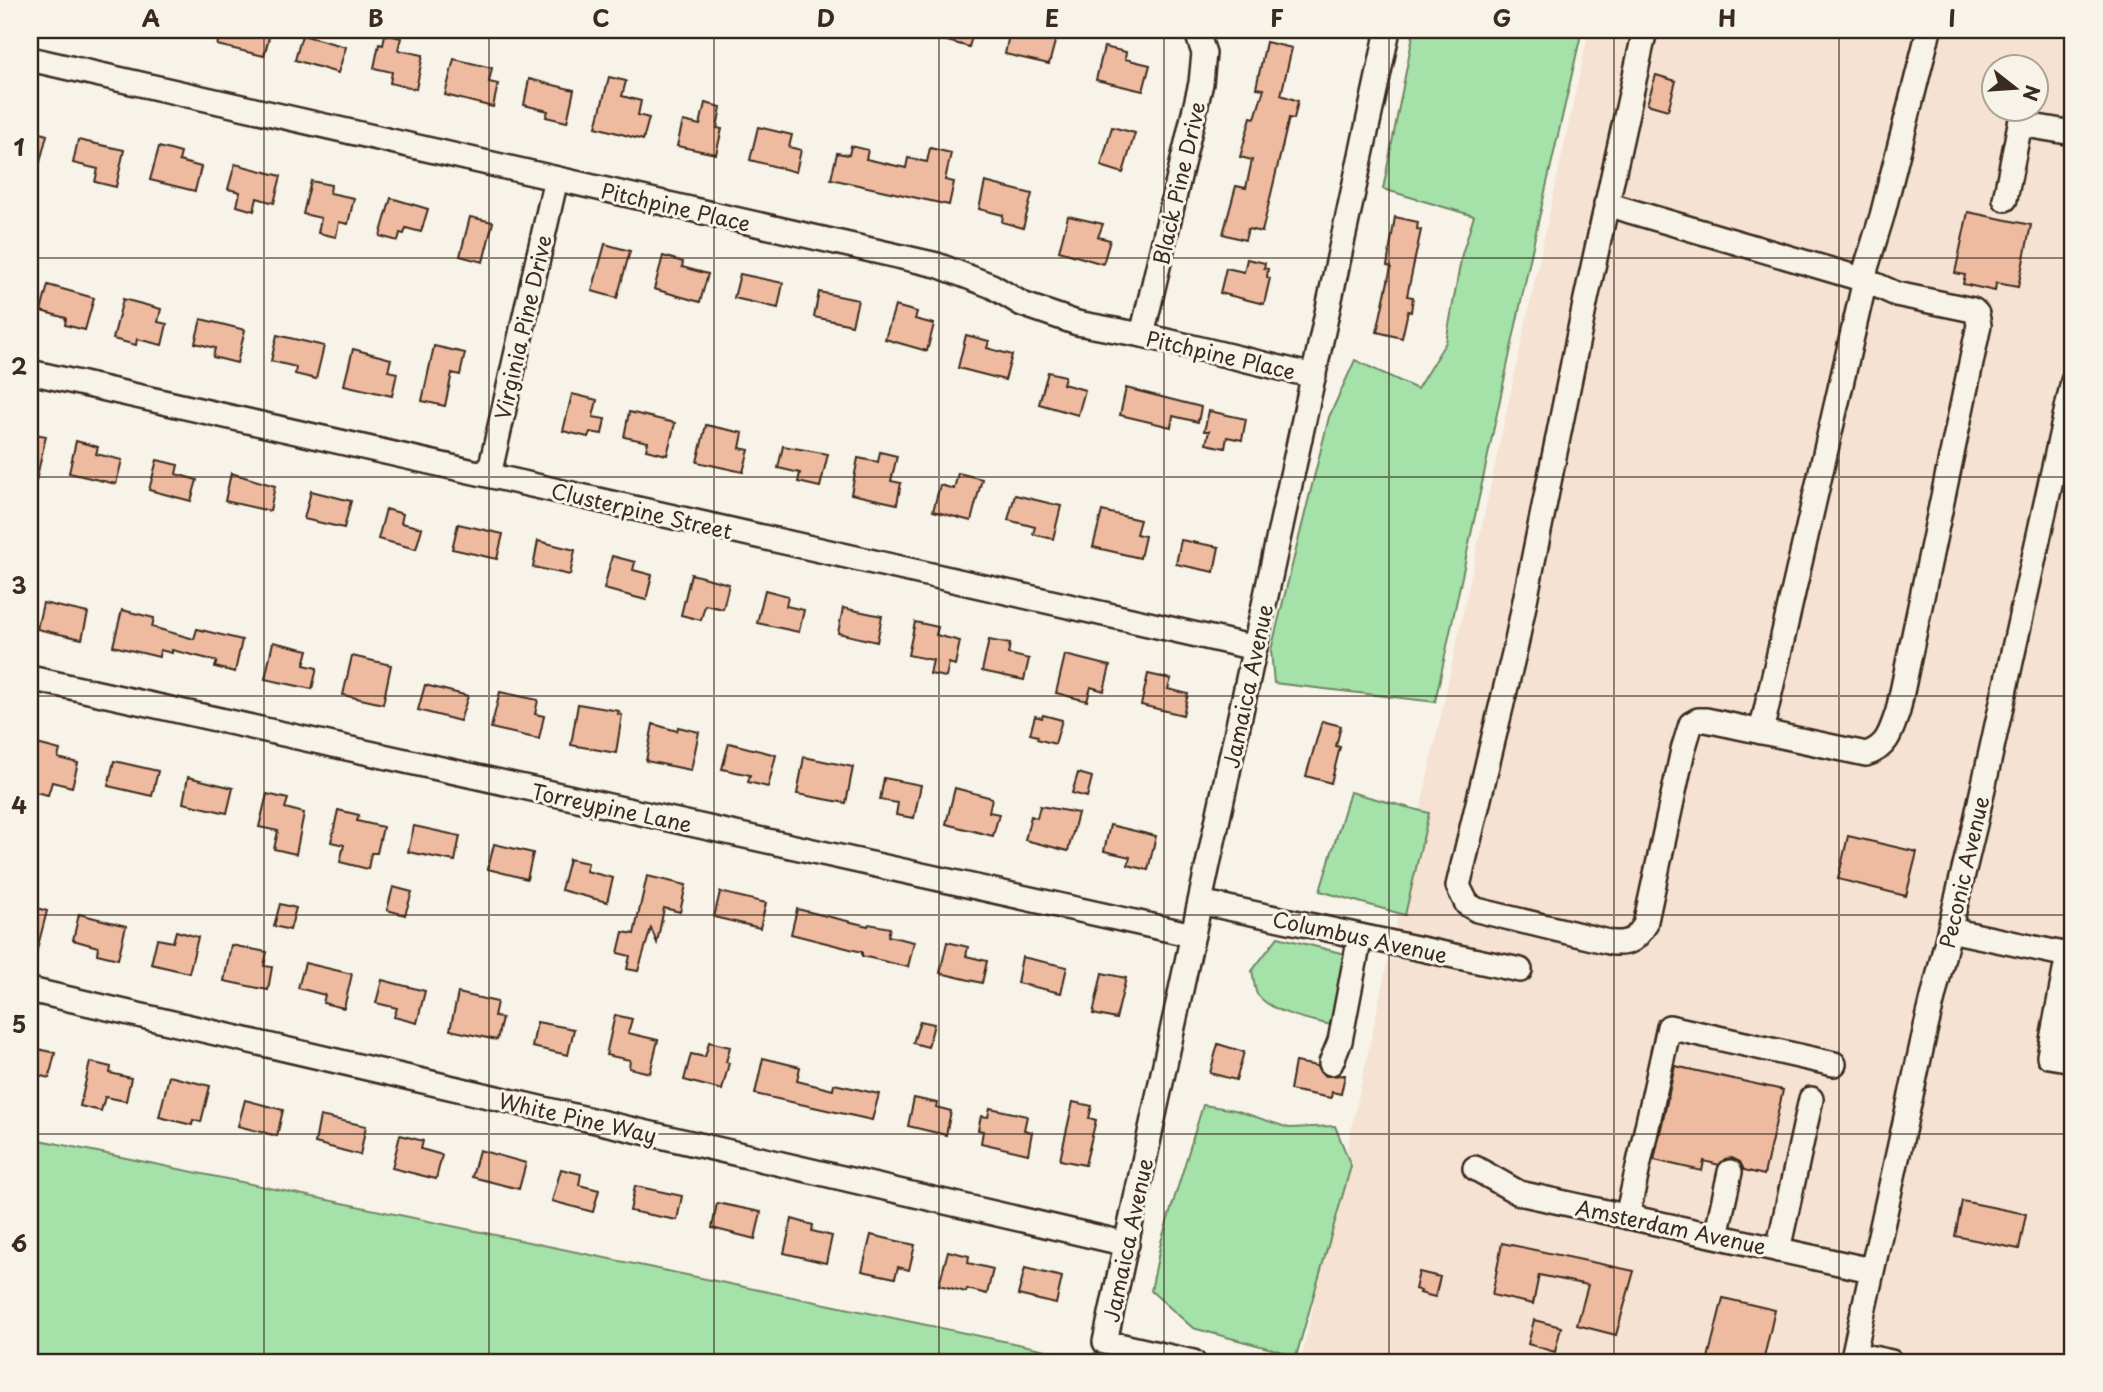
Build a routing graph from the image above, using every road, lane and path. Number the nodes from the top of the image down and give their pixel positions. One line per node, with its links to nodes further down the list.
1 (1196, 30): 13 (street, Black Pine Drive)
2 (1388, 30): 15 (street, Jamaica Avenue)
3 (1645, 30): 11 (street)
4 (1929, 30): 12 (street)
5 (30, 60): 9 (street, Pitchpine Place)
6 (2021, 122): 10 (street)
7 (2040, 122): 8 (street)
8 (2073, 133)
9 (556, 179): 13 (street, Pitchpine Place); 17 (street, Virginia Pine Drive)
10 (2004, 199)
11 (1606, 204): 12 (street); 20 (street)
12 (1865, 280): 20 (street); 20 (street)
13 (1142, 335): 15 (street, Pitchpine Place)
14 (30, 372): 17 (street, Clusterpine Street)
15 (1314, 376): 18 (street, Jamaica Avenue)
16 (2073, 381): 22 (street, Peconic Avenue)
17 (489, 475): 18 (street, Clusterpine Street)
18 (1255, 648): 21 (street, Jamaica Avenue)
19 (30, 678): 23 (street, Torreypine Lane)
20 (1762, 732)
21 (1200, 902): 23 (street, Jamaica Avenue); 24 (street, Columbus Avenue)
22 (1950, 930): 27 (street); 37 (street, Peconic Avenue)
23 (1193, 934): 35 (street, Jamaica Avenue)
24 (1360, 936): 25 (street, Columbus Avenue); 28 (street)
25 (1520, 970)
26 (30, 990): 35 (street, White Pine Way)
27 (2073, 1060)
28 (1331, 1063)
29 (1834, 1065): 33 (street)
30 (1811, 1098): 36 (street)
31 (1475, 1168): 33 (street, Amsterdam Avenue)
32 (1730, 1172): 34 (street)
33 (1627, 1217): 34 (street, Amsterdam Avenue)
34 (1716, 1236): 36 (street, Amsterdam Avenue)
35 (1127, 1244): 39 (street, Jamaica Avenue)
36 (1778, 1250): 37 (street, Amsterdam Avenue)
37 (1871, 1270): 38 (street, Peconic Avenue)
38 (1853, 1358): 40 (street)
39 (1193, 1362)
40 (1891, 1362)

